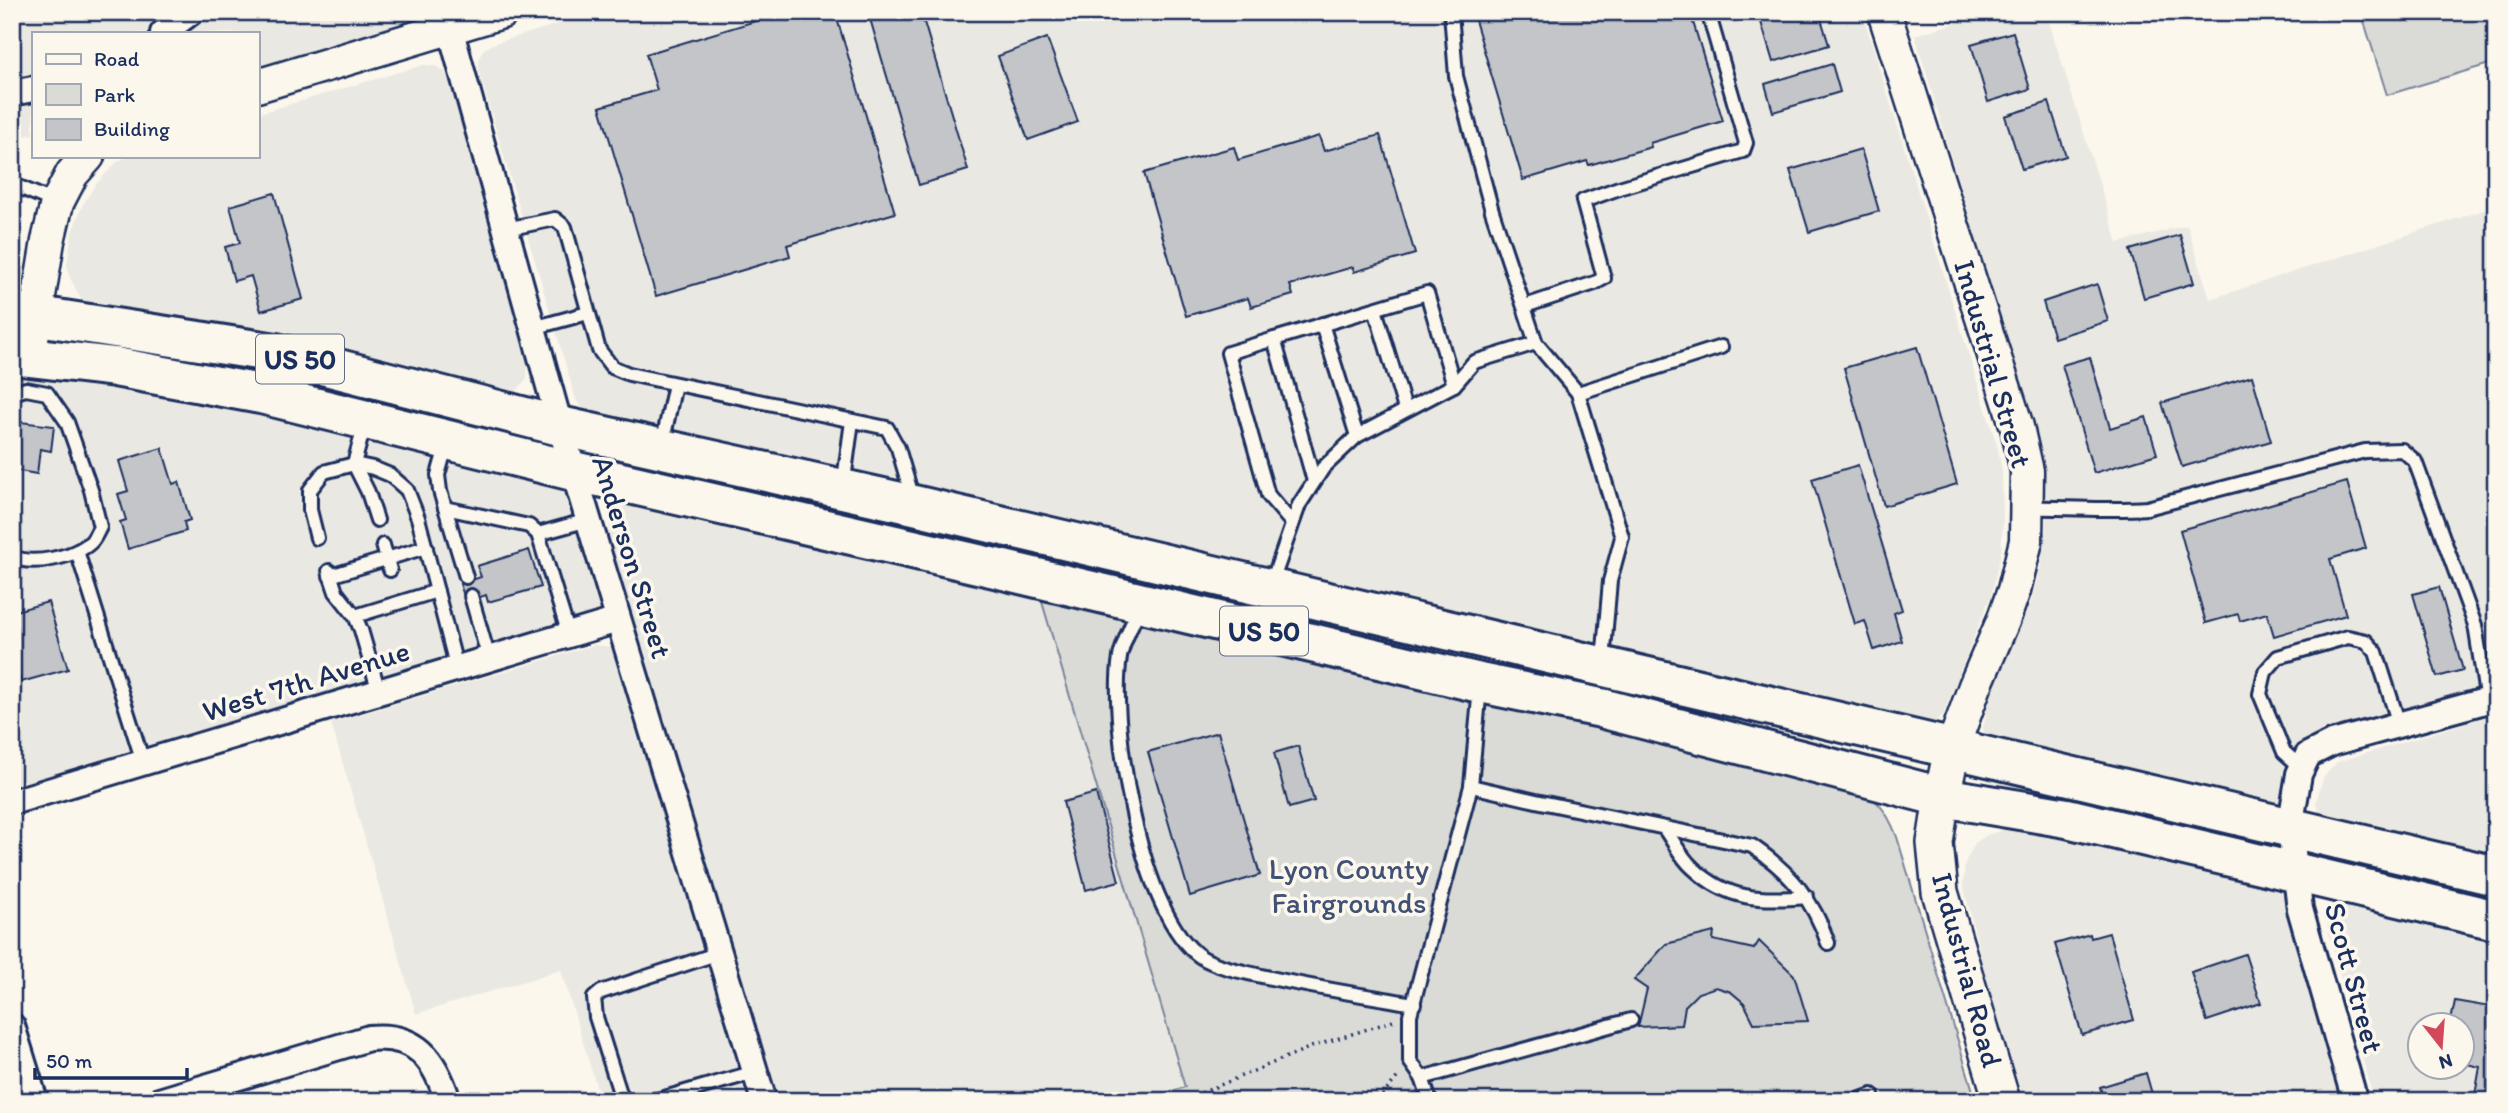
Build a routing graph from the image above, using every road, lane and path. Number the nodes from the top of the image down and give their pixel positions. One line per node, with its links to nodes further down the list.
1 (191, 12): 7 (street)
2 (502, 12): 6 (street)
3 (1451, 12): 15 (lane)
4 (1708, 12): 15 (lane)
5 (1885, 12): 42 (street, Industrial Street)
6 (450, 28): 8 (street); 14 (street, Anderson Street)
7 (164, 32)
8 (259, 85)
9 (32, 89): 10 (street)
10 (12, 93)
11 (86, 158): 13 (street)
12 (12, 184): 13 (lane)
13 (57, 203): 17 (street)
14 (506, 229): 18 (lane); 20 (street, Anderson Street)
15 (1525, 306): 22 (lane)
16 (1374, 309): 19 (lane); 26 (lane); 29 (lane)
17 (24, 313): 24 (street); 32 (main road, US 50)
18 (588, 313): 20 (lane); 25 (lane)
19 (1322, 324): 21 (lane); 33 (lane)
20 (533, 328): 32 (street, Anderson Street)
21 (1274, 339): 38 (lane); 45 (lane)
22 (1536, 343): 26 (lane); 28 (lane)
23 (1721, 347): 28 (lane)
24 (25, 369): 27 (lane); 30 (main road, US 50); 50 (lane)
25 (675, 384): 31 (lane); 35 (lane)
26 (1454, 385): 29 (lane)
27 (12, 393)
28 (1578, 393): 66 (lane)
29 (1405, 409): 33 (lane)
30 (366, 420): 34 (main road, US 50); 36 (lane)
31 (852, 421): 39 (lane); 40 (lane)
32 (560, 426): 35 (main road, US 50); 37 (street, Anderson Street)
33 (1357, 436): 38 (lane)
34 (448, 440): 37 (main road, US 50); 41 (lane)
35 (661, 448): 39 (main road, US 50)
36 (354, 464): 43 (lane); 47 (lane); 49 (lane)
37 (573, 471): 44 (street, Anderson Street); 59 (main road, US 50)
38 (1314, 481): 45 (lane)
39 (843, 489): 40 (main road, US 50)
40 (914, 505): 54 (main road, US 50)
41 (445, 508): 46 (lane); 53 (lane)
42 (2028, 508): 68 (lane); 70 (street, Industrial Street)
43 (377, 520)
44 (588, 520): 46 (lane); 61 (street, Anderson Street)
45 (1293, 523): 54 (lane)
46 (538, 534): 62 (lane)
47 (317, 538)
48 (383, 545): 52 (lane)
49 (426, 547): 52 (lane); 56 (lane)
50 (77, 551): 51 (lane); 71 (lane)
51 (12, 556)
52 (388, 564): 60 (lane)
53 (466, 577)
54 (1270, 589): 66 (main road, US 50)
55 (396, 590): 58 (lane)
56 (437, 591): 58 (lane); 64 (lane)
57 (471, 596): 63 (lane)
58 (399, 603): 60 (lane)
59 (1141, 604): 65 (main road, US 50); 84 (lane)
60 (355, 616): 67 (lane)
61 (618, 621): 62 (street, West 7th Avenue); 83 (street, Anderson Street)
62 (569, 635): 63 (street, West 7th Avenue)
63 (489, 659): 64 (street, West 7th Avenue)
64 (457, 669): 67 (street, West 7th Avenue)
65 (1480, 683): 66 (main road, US 50); 73 (lane)
66 (1602, 687): 70 (main road, US 50); 74 (main road, US 50)
67 (379, 692): 71 (street, West 7th Avenue)
68 (2491, 699): 69 (street)
69 (2399, 724): 72 (street); 72 (lane)
70 (1952, 750): 74 (main road, Industrial Street); 77 (main road, US 50)
71 (143, 762): 75 (street, West 7th Avenue)
72 (2302, 768): 77 (street, Scott Street)
73 (1471, 786): 76 (lane); 84 (lane)
74 (1942, 797): 78 (main road, US 50); 101 (main road, Industrial Road)
75 (12, 802)
76 (1664, 828): 80 (lane); 80 (lane)
77 (2290, 828): 78 (street, Scott Street); 79 (main road, US 50)
78 (2296, 872): 81 (main road, US 50); 102 (street, Scott Street)
79 (2496, 876)
80 (1807, 897): 82 (lane)
81 (2496, 920)
82 (1828, 943)
83 (719, 953): 88 (street, Anderson Street); 94 (lane)
84 (1412, 1009): 87 (lane); 97 (path)
85 (1631, 1020): 89 (lane)
86 (12, 1026): 91 (street)
87 (1410, 1062): 89 (lane); 98 (path)
88 (755, 1072): 95 (lane); 96 (street, Anderson Street)
89 (1422, 1078): 99 (lane)
90 (1872, 1095): 100 (lane)
91 (34, 1101)
92 (159, 1101): 93 (street)
93 (448, 1101)
94 (626, 1101)
95 (654, 1101)
96 (764, 1101)
97 (1182, 1101)
98 (1378, 1101)
99 (1430, 1101)
100 (1856, 1101)
101 (2002, 1101)
102 (2352, 1101)

